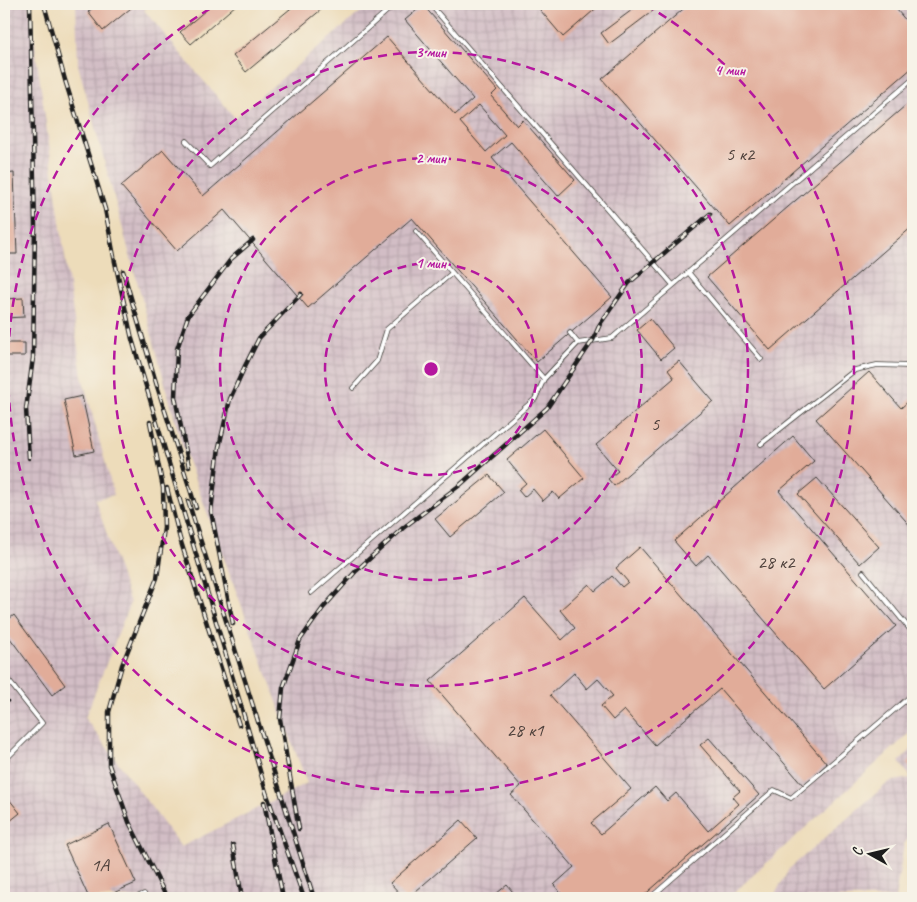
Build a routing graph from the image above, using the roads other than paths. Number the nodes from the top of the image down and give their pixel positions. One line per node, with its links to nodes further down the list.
1 (395, 4): 4 (lane)
2 (430, 4): 8 (lane)
3 (913, 79): 6 (lane)
4 (186, 140)
5 (416, 231): 7 (lane)
6 (688, 272): 8 (lane); 11 (lane)
7 (452, 273): 13 (lane); 14 (lane)
8 (673, 285): 10 (lane)
9 (570, 333): 10 (lane)
10 (578, 344): 13 (lane)
11 (761, 359)
12 (913, 370): 15 (lane)
13 (544, 379): 17 (lane)
14 (353, 388)
15 (761, 444)
16 (863, 572): 18 (lane)
17 (311, 593)
18 (913, 633)
19 (4, 675): 21 (lane)
20 (913, 694): 24 (lane)
21 (4, 761)
22 (135, 898): 23 (lane)
23 (146, 898)
24 (650, 898)

